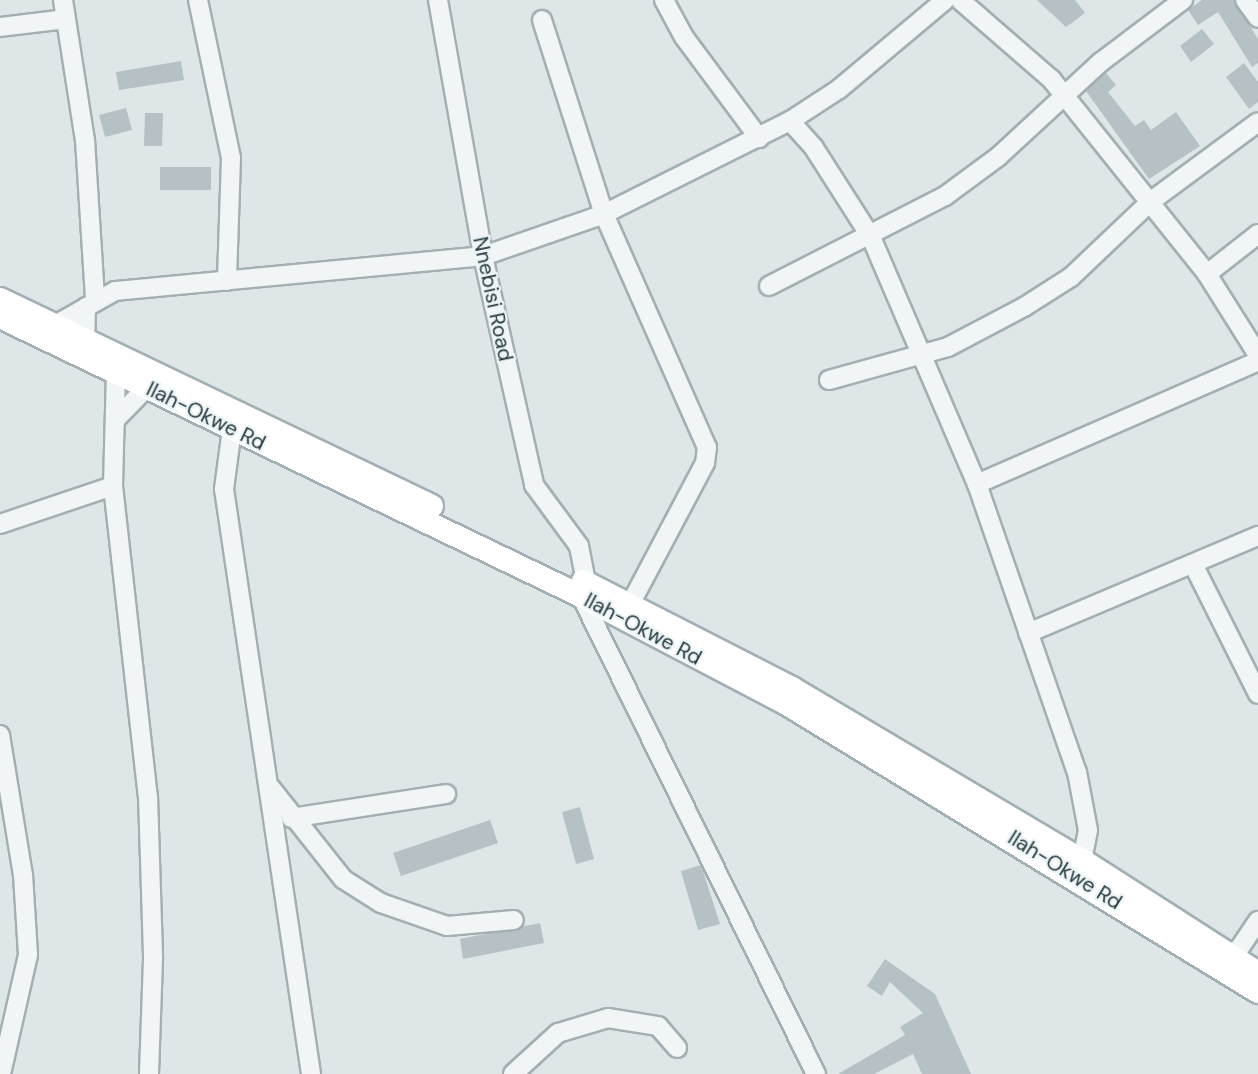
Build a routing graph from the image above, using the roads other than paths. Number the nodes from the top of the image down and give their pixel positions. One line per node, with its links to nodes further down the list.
1 (63, 0): 10 (street)
2 (198, 0): 23 (street)
3 (438, 0): 21 (street, Nnebisi Road)
4 (664, 0): 16 (street)
5 (960, 0): 13 (street)
6 (1183, 0): 13 (street)
7 (1245, 0): 9 (street)
8 (934, 3): 14 (street)
9 (1258, 18)
10 (66, 19): 12 (street); 26 (street)
11 (542, 20): 18 (street)
12 (0, 27)
13 (1064, 96): 17 (street); 20 (street)
14 (790, 121): 16 (street); 20 (street)
15 (1258, 122): 17 (street)
16 (759, 138): 18 (street)
17 (1150, 202): 22 (street); 30 (street)
18 (604, 214): 21 (street); 44 (street)
19 (1258, 234): 22 (street)
20 (871, 237): 24 (street); 30 (street)
21 (483, 256): 23 (street); 43 (street, Nnebisi Road)
22 (1207, 274): 31 (street)
23 (227, 281): 26 (street)
24 (770, 286)
25 (0, 299): 28 (main road)
26 (90, 303): 28 (street); 29 (street)
27 (0, 317): 28 (main road)
28 (51, 333): 29 (main road)
29 (86, 348): 33 (main road, Ilah-Okwe Rd); 43 (main road)
30 (922, 354): 34 (street); 38 (street)
31 (1258, 355)
32 (1258, 361): 38 (street)
33 (116, 371): 35 (main road, Ilah-Okwe Rd); 36 (street)
34 (829, 380)
35 (146, 388): 36 (street); 37 (main road, Ilah-Okwe Rd)
36 (116, 419): 39 (street)
37 (232, 429): 43 (main road, Ilah-Okwe Rd); 48 (street)
38 (977, 484): 45 (street)
39 (113, 486): 40 (street); 60 (street)
40 (0, 524)
41 (1258, 536): 42 (street)
42 (1193, 564): 45 (street); 46 (street)
43 (584, 589): 44 (main road); 57 (main road, Ilah-Okwe Rd); 63 (street, Nnebisi Road)
44 (631, 603): 51 (main road)
45 (1028, 633): 51 (street)
46 (1258, 694)
47 (0, 735): 59 (street)
48 (268, 784): 50 (street); 61 (street)
49 (446, 794): 50 (street)
50 (291, 818): 52 (street)
51 (1082, 860): 55 (main road)
52 (514, 920)
53 (1258, 921): 54 (street)
54 (1252, 942): 55 (street)
55 (1228, 954): 56 (main road)
56 (1258, 973)
57 (1258, 992)
58 (677, 1048): 62 (street)
59 (1, 1074)
60 (149, 1074)
61 (311, 1074)
62 (513, 1074)
63 (816, 1074)

